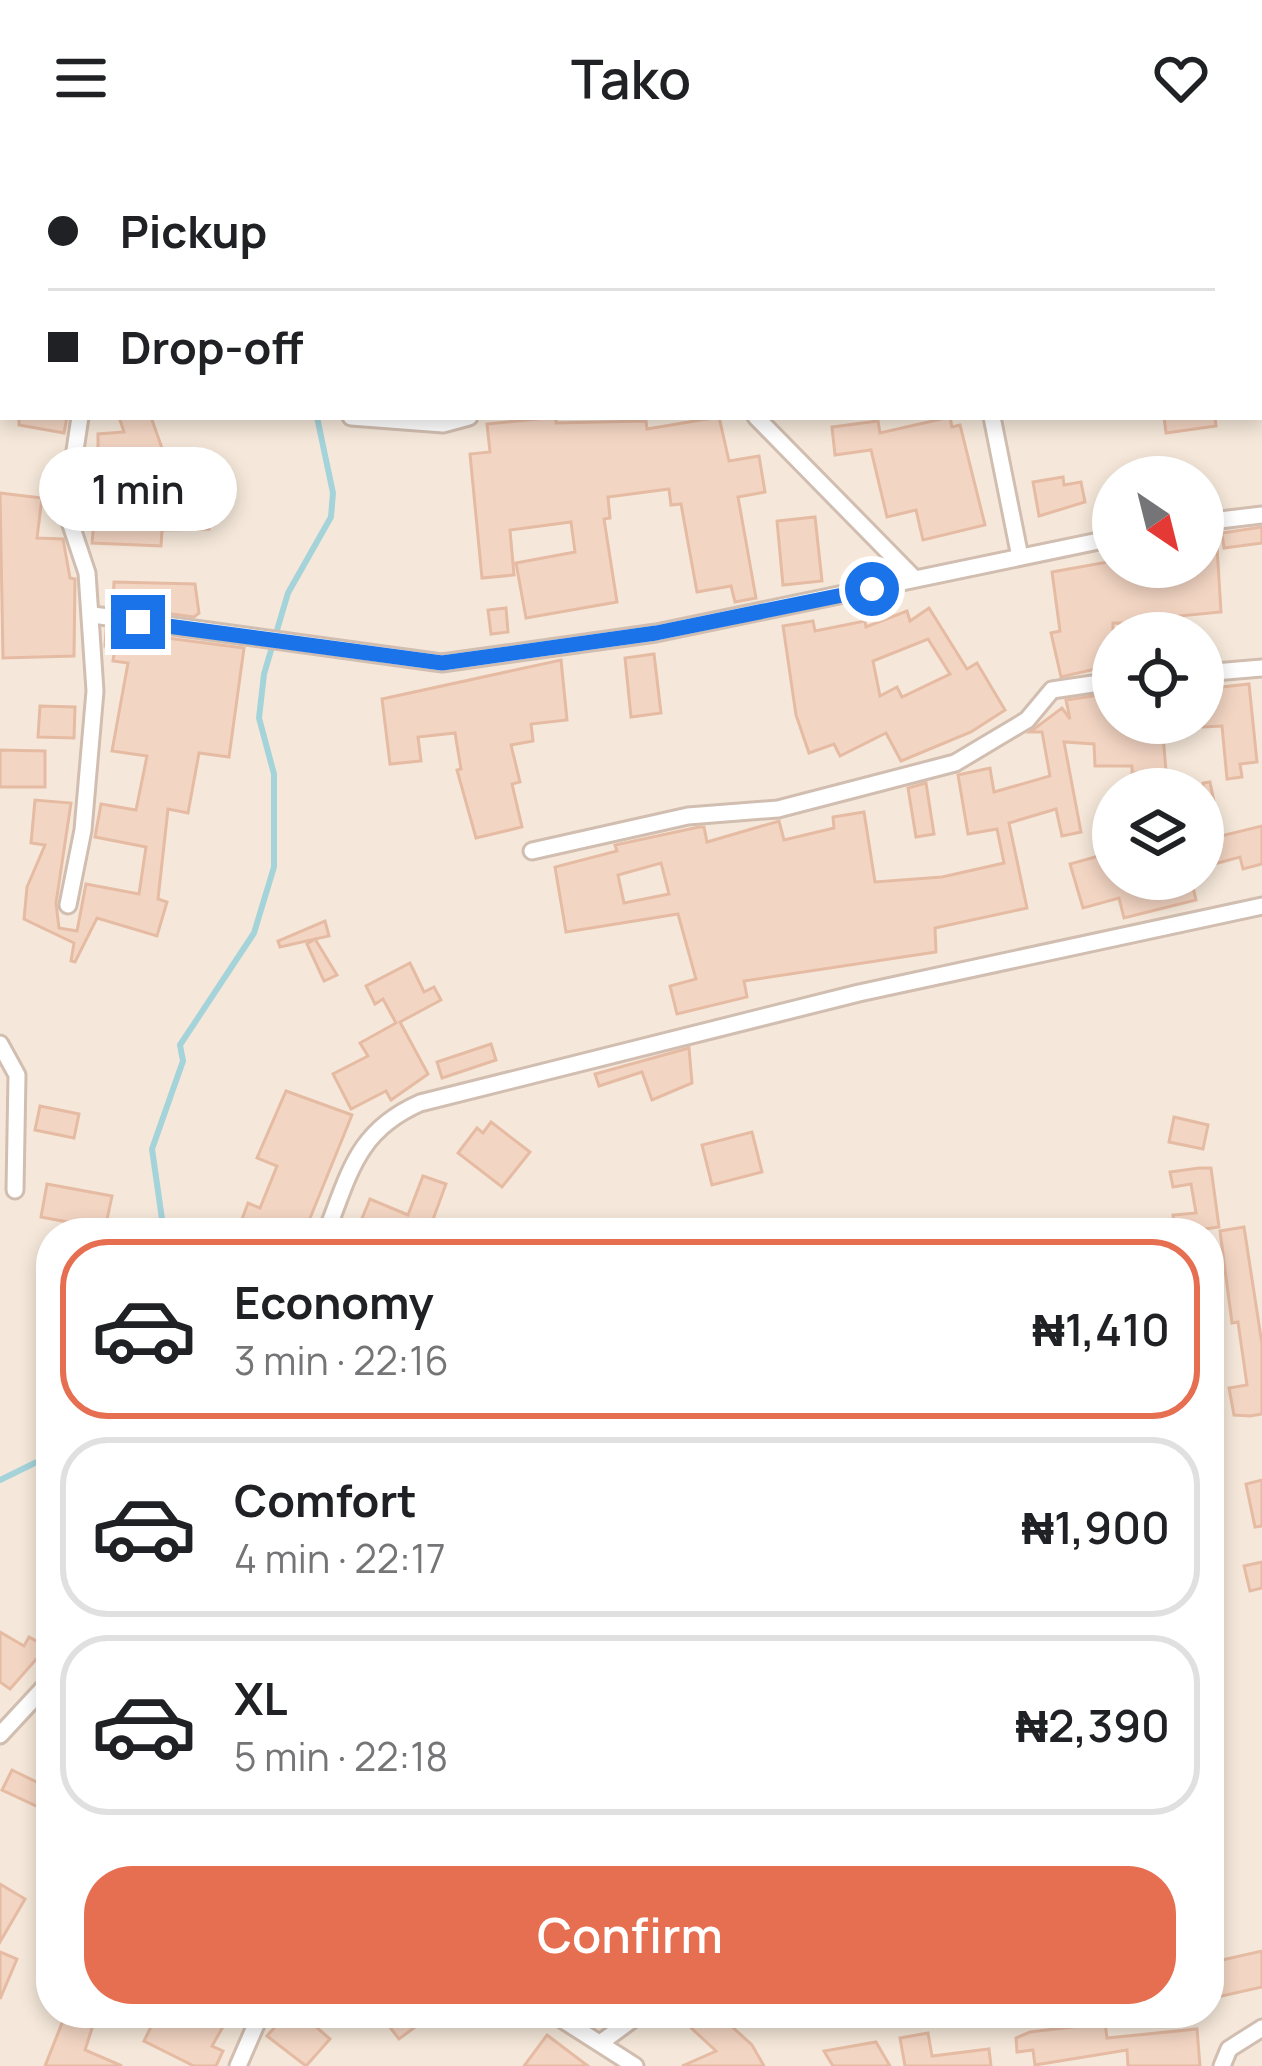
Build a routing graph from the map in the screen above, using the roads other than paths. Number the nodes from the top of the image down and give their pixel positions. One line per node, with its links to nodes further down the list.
1 (80, 420): 11 (street)
2 (390, 420): 3 (street)
3 (458, 420)
4 (759, 420): 10 (street)
5 (993, 420): 9 (street)
6 (1262, 515): 7 (street)
7 (1224, 519)
8 (1092, 542): 9 (street)
9 (1020, 556): 10 (street)
10 (914, 578): 11 (street)
11 (93, 615): 16 (street)
12 (1262, 668): 13 (street)
13 (1224, 672)
14 (1092, 684): 15 (street)
15 (532, 851)
16 (68, 904)
17 (1262, 906): 20 (street)
18 (0, 1044): 19 (street)
19 (15, 1190)
20 (332, 1218)
21 (36, 1696): 22 (street)
22 (0, 1735)
23 (254, 2028): 28 (street)
24 (578, 2028): 27 (street)
25 (621, 2028): 27 (street)
26 (1262, 2028): 30 (street)
27 (603, 2042): 29 (street)
28 (238, 2066)
29 (635, 2066)
30 (1222, 2066)

